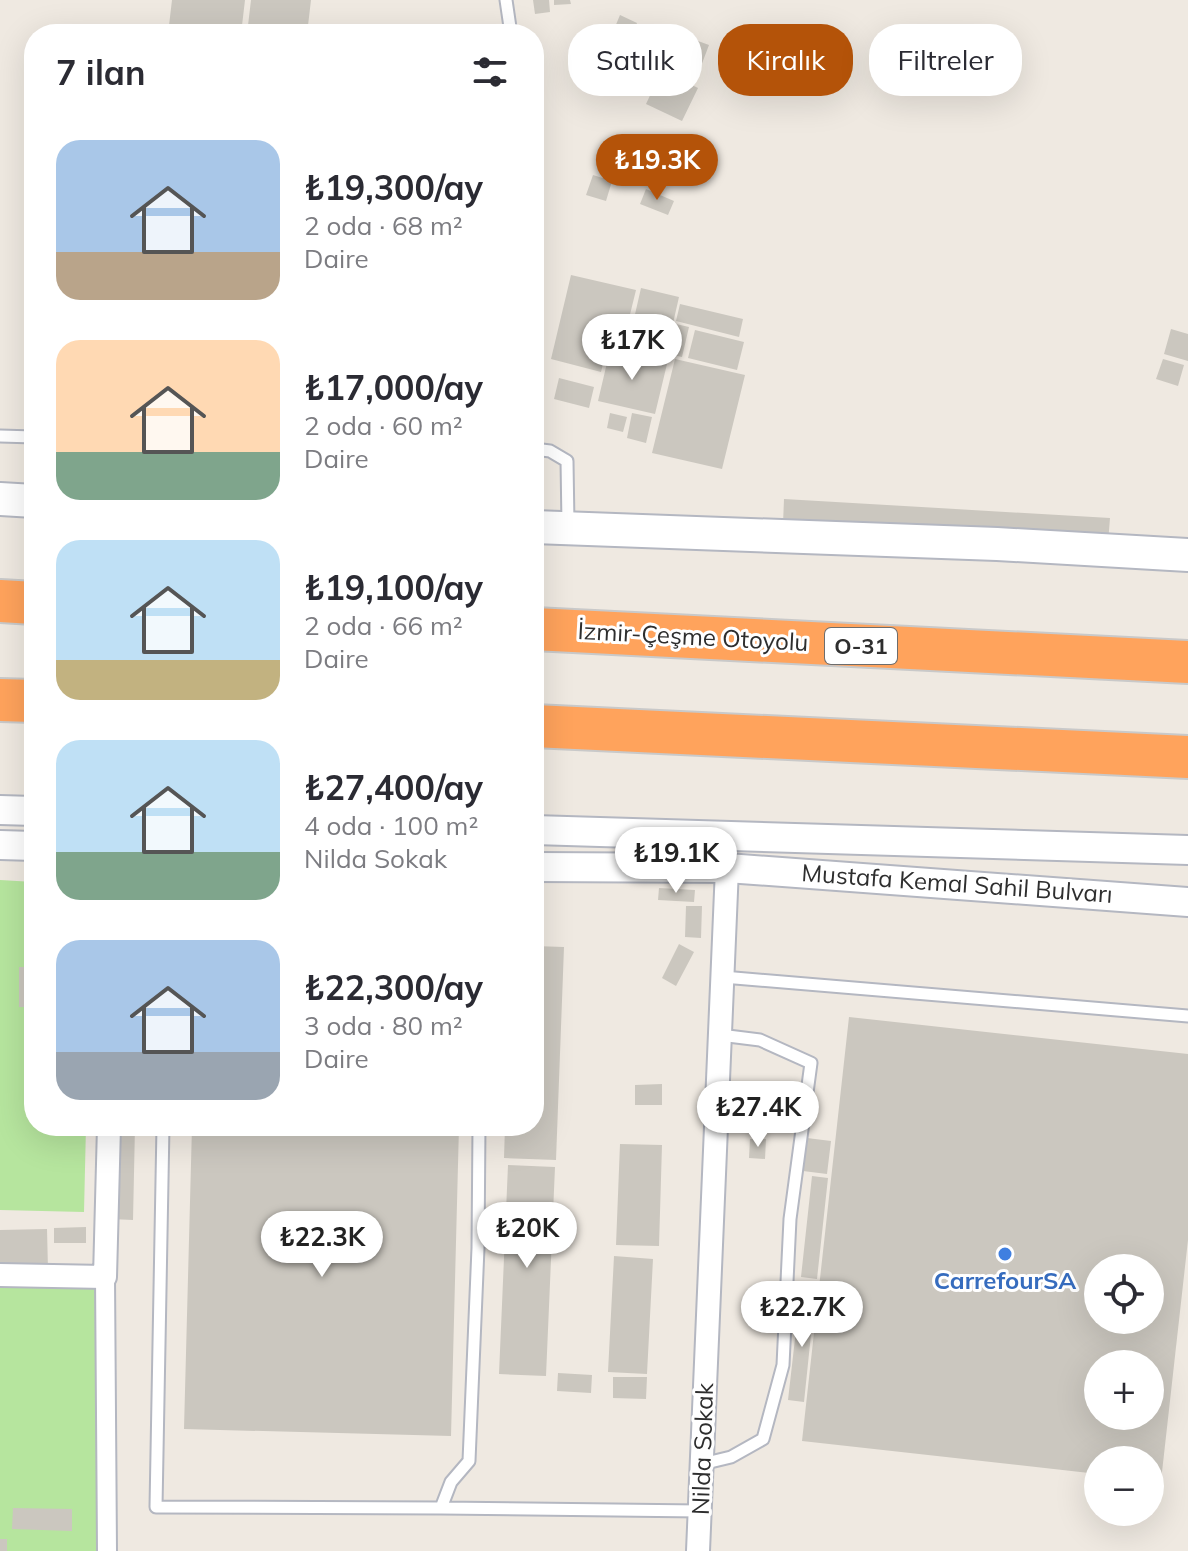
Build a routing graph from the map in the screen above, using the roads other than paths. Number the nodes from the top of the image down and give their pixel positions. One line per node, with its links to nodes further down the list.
1 (506, 0): 2 (lane)
2 (510, 24)
3 (0, 436): 4 (lane)
4 (24, 437)
5 (544, 450): 9 (lane)
6 (0, 499): 7 (main road)
7 (24, 500)
8 (544, 528): 9 (main road)
9 (568, 529): 10 (main road)
10 (1188, 555)
11 (0, 601): 12 (highway)
12 (24, 602)
13 (544, 630): 14 (highway, İzmir-Çeşme Otoyolu / O-31)
14 (1188, 662)
15 (0, 700): 16 (highway)
16 (24, 701)
17 (544, 726): 18 (highway)
18 (1188, 757)
19 (0, 810): 20 (street)
20 (24, 811)
21 (544, 830): 24 (street, Mustafa Kemal Sahil Bulvarı)
22 (0, 845): 23 (street)
23 (24, 846)
24 (1188, 850)
25 (544, 867): 26 (street, Mustafa Kemal Sahil Bulvarı)
26 (727, 868): 27 (street, Mustafa Kemal Sahil Bulvarı); 28 (street, Nilda Sokak)
27 (1188, 902)
28 (723, 977): 29 (lane); 30 (street, Nilda Sokak)
29 (1188, 1016)
30 (720, 1035): 36 (street, Nilda Sokak); 36 (lane)
31 (109, 1136): 35 (street)
32 (163, 1136): 37 (lane)
33 (479, 1136): 37 (lane)
34 (0, 1275): 35 (street)
35 (105, 1277): 39 (street)
36 (702, 1464): 38 (street, Nilda Sokak)
37 (441, 1508): 38 (lane)
38 (700, 1511): 40 (street, Nilda Sokak)
39 (107, 1551)
40 (698, 1551)

